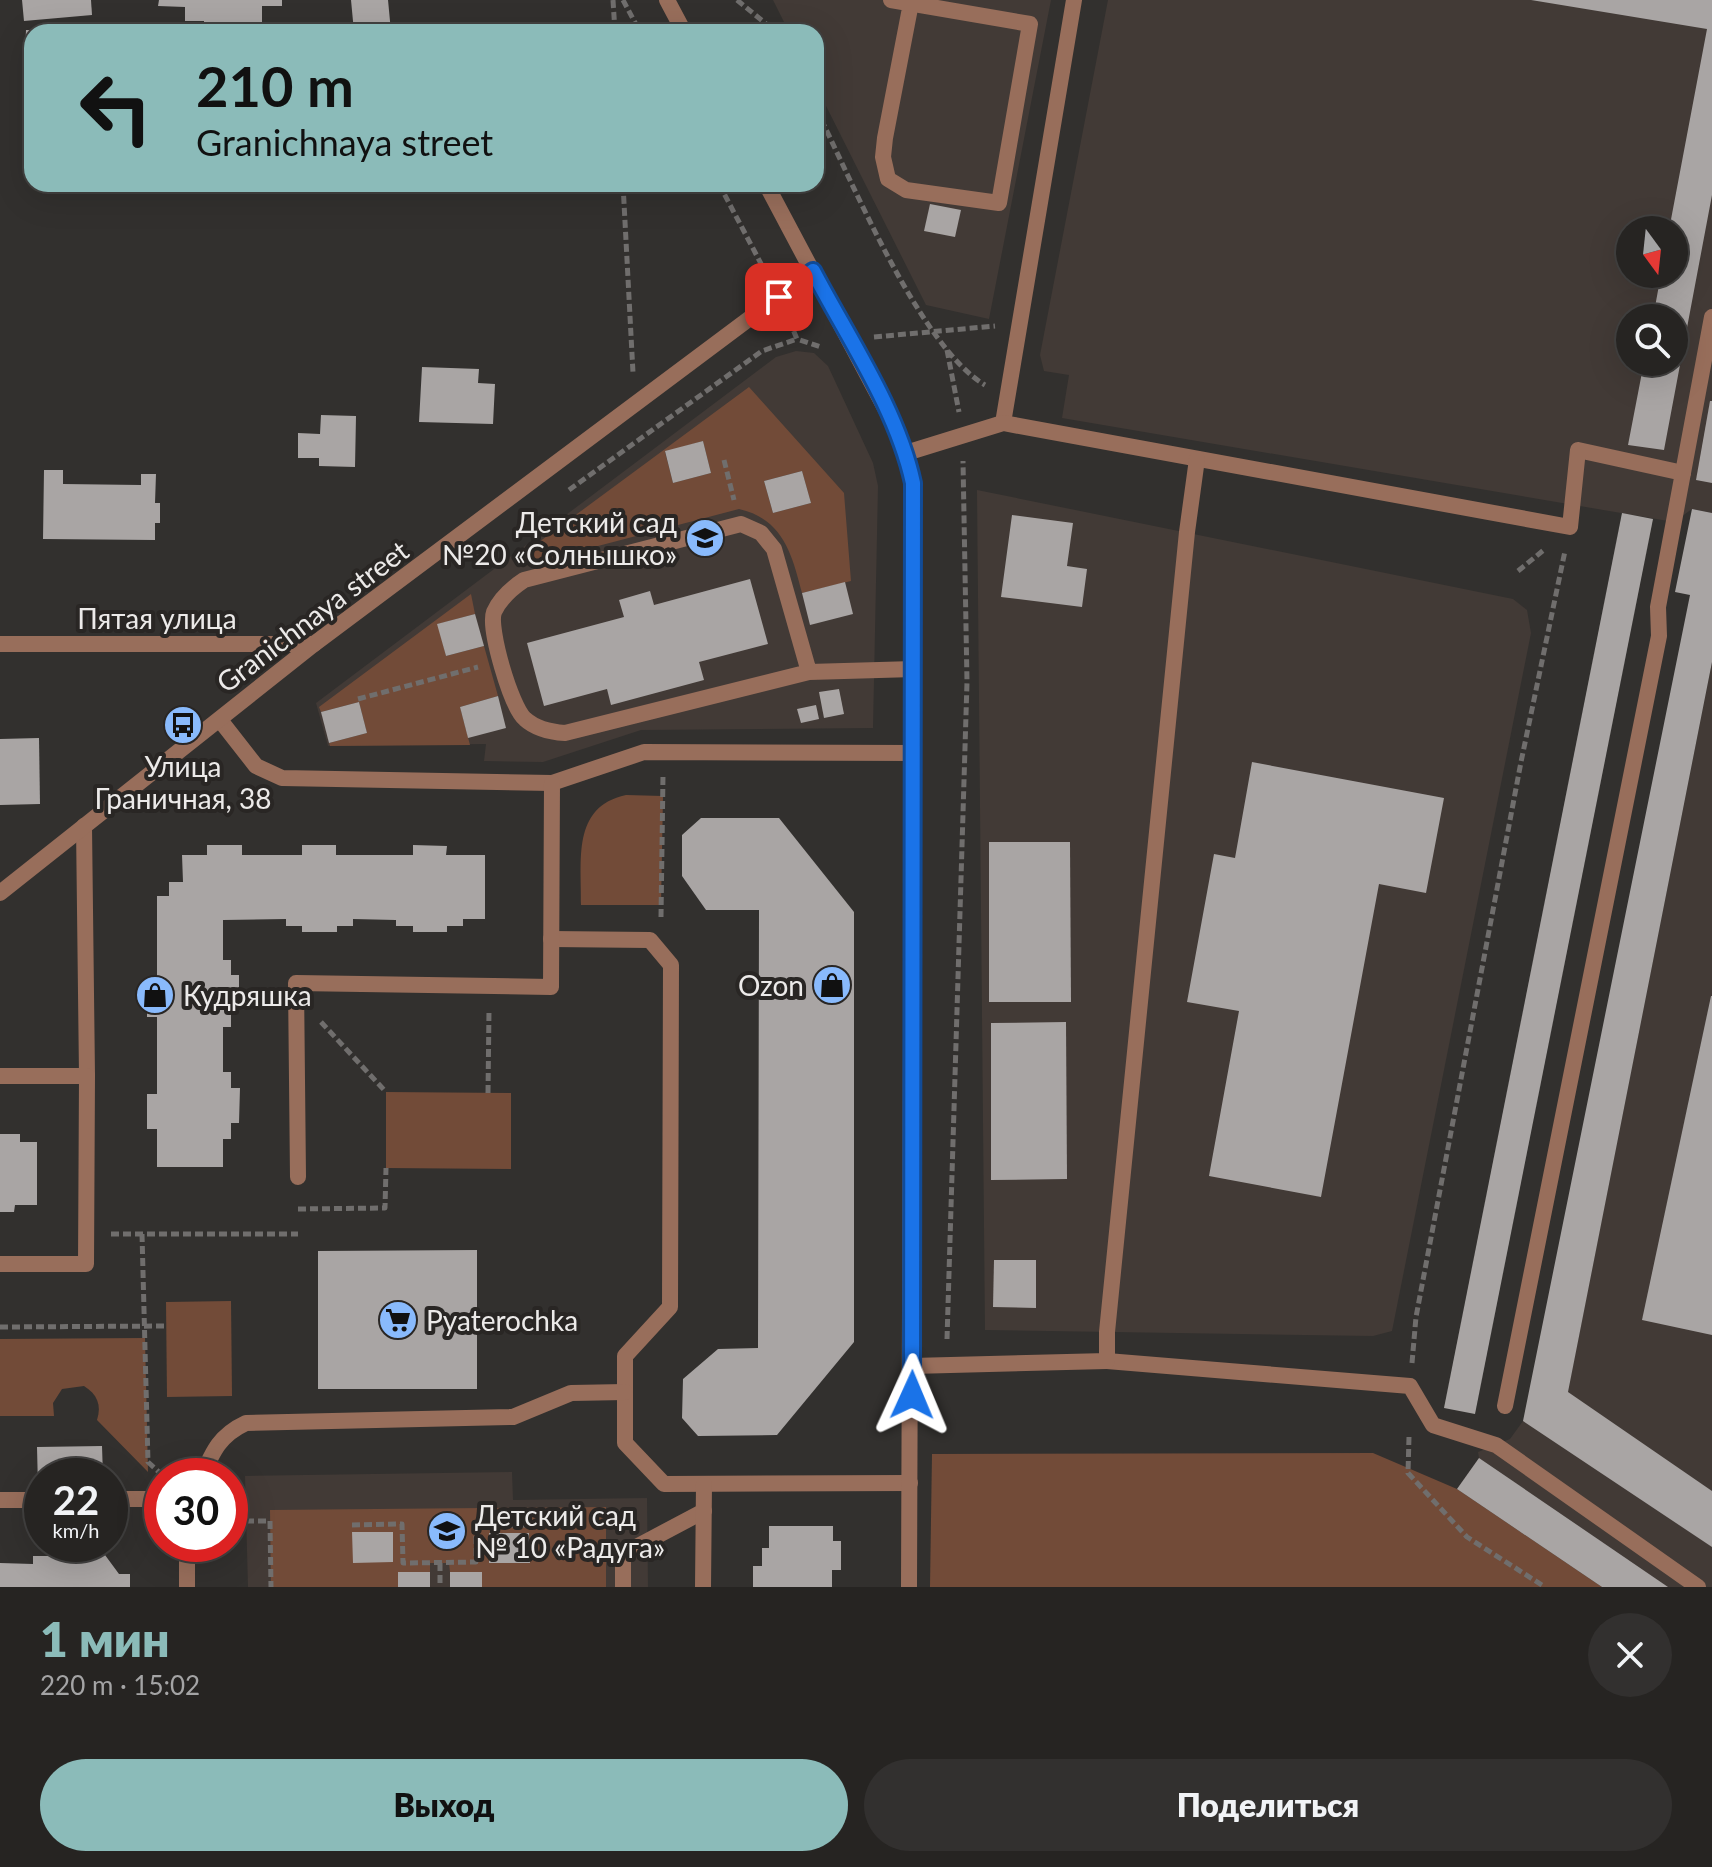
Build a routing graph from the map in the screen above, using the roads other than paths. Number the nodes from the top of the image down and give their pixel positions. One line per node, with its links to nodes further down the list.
1 (667, 0): 5 (street)
2 (891, 0): 4 (street)
3 (1074, 0): 9 (street)
4 (911, 3): 4 (street)
5 (680, 24)
6 (770, 192): 7 (street)
7 (813, 271): 10 (street); 14 (street, Granichnaya street)
8 (1712, 317): 12 (street)
9 (1003, 423): 10 (street); 11 (street)
10 (906, 453): 15 (street)
11 (1197, 459): 12 (street); 27 (street)
12 (1683, 473): 30 (street)
13 (0, 644): 14 (street, Пятая улица)
14 (314, 644): 17 (street, Granichnaya street)
15 (914, 669): 16 (street); 18 (street)
16 (809, 672): 16 (street)
17 (220, 720): 19 (street); 20 (street, Granichnaya street)
18 (914, 753): 19 (street); 28 (street)
19 (552, 783): 22 (street)
20 (84, 826): 21 (street, Granichnaya street); 24 (street)
21 (0, 893)
22 (551, 939): 25 (street); 29 (street)
23 (0, 1076): 24 (street)
24 (87, 1076): 26 (street)
25 (298, 1177)
26 (0, 1264)
27 (1107, 1361): 28 (street); 42 (street)
28 (912, 1366): 32 (street)
29 (625, 1392): 31 (street); 33 (street)
30 (1505, 1406)
31 (209, 1458)
32 (910, 1483): 33 (street); 41 (street)
33 (704, 1484): 36 (street)
34 (0, 1500): 35 (street)
35 (24, 1500)
36 (704, 1511): 39 (street); 40 (street)
37 (187, 1562): 38 (street)
38 (187, 1587)
39 (623, 1587)
40 (703, 1587)
41 (909, 1587)
42 (1698, 1587)

